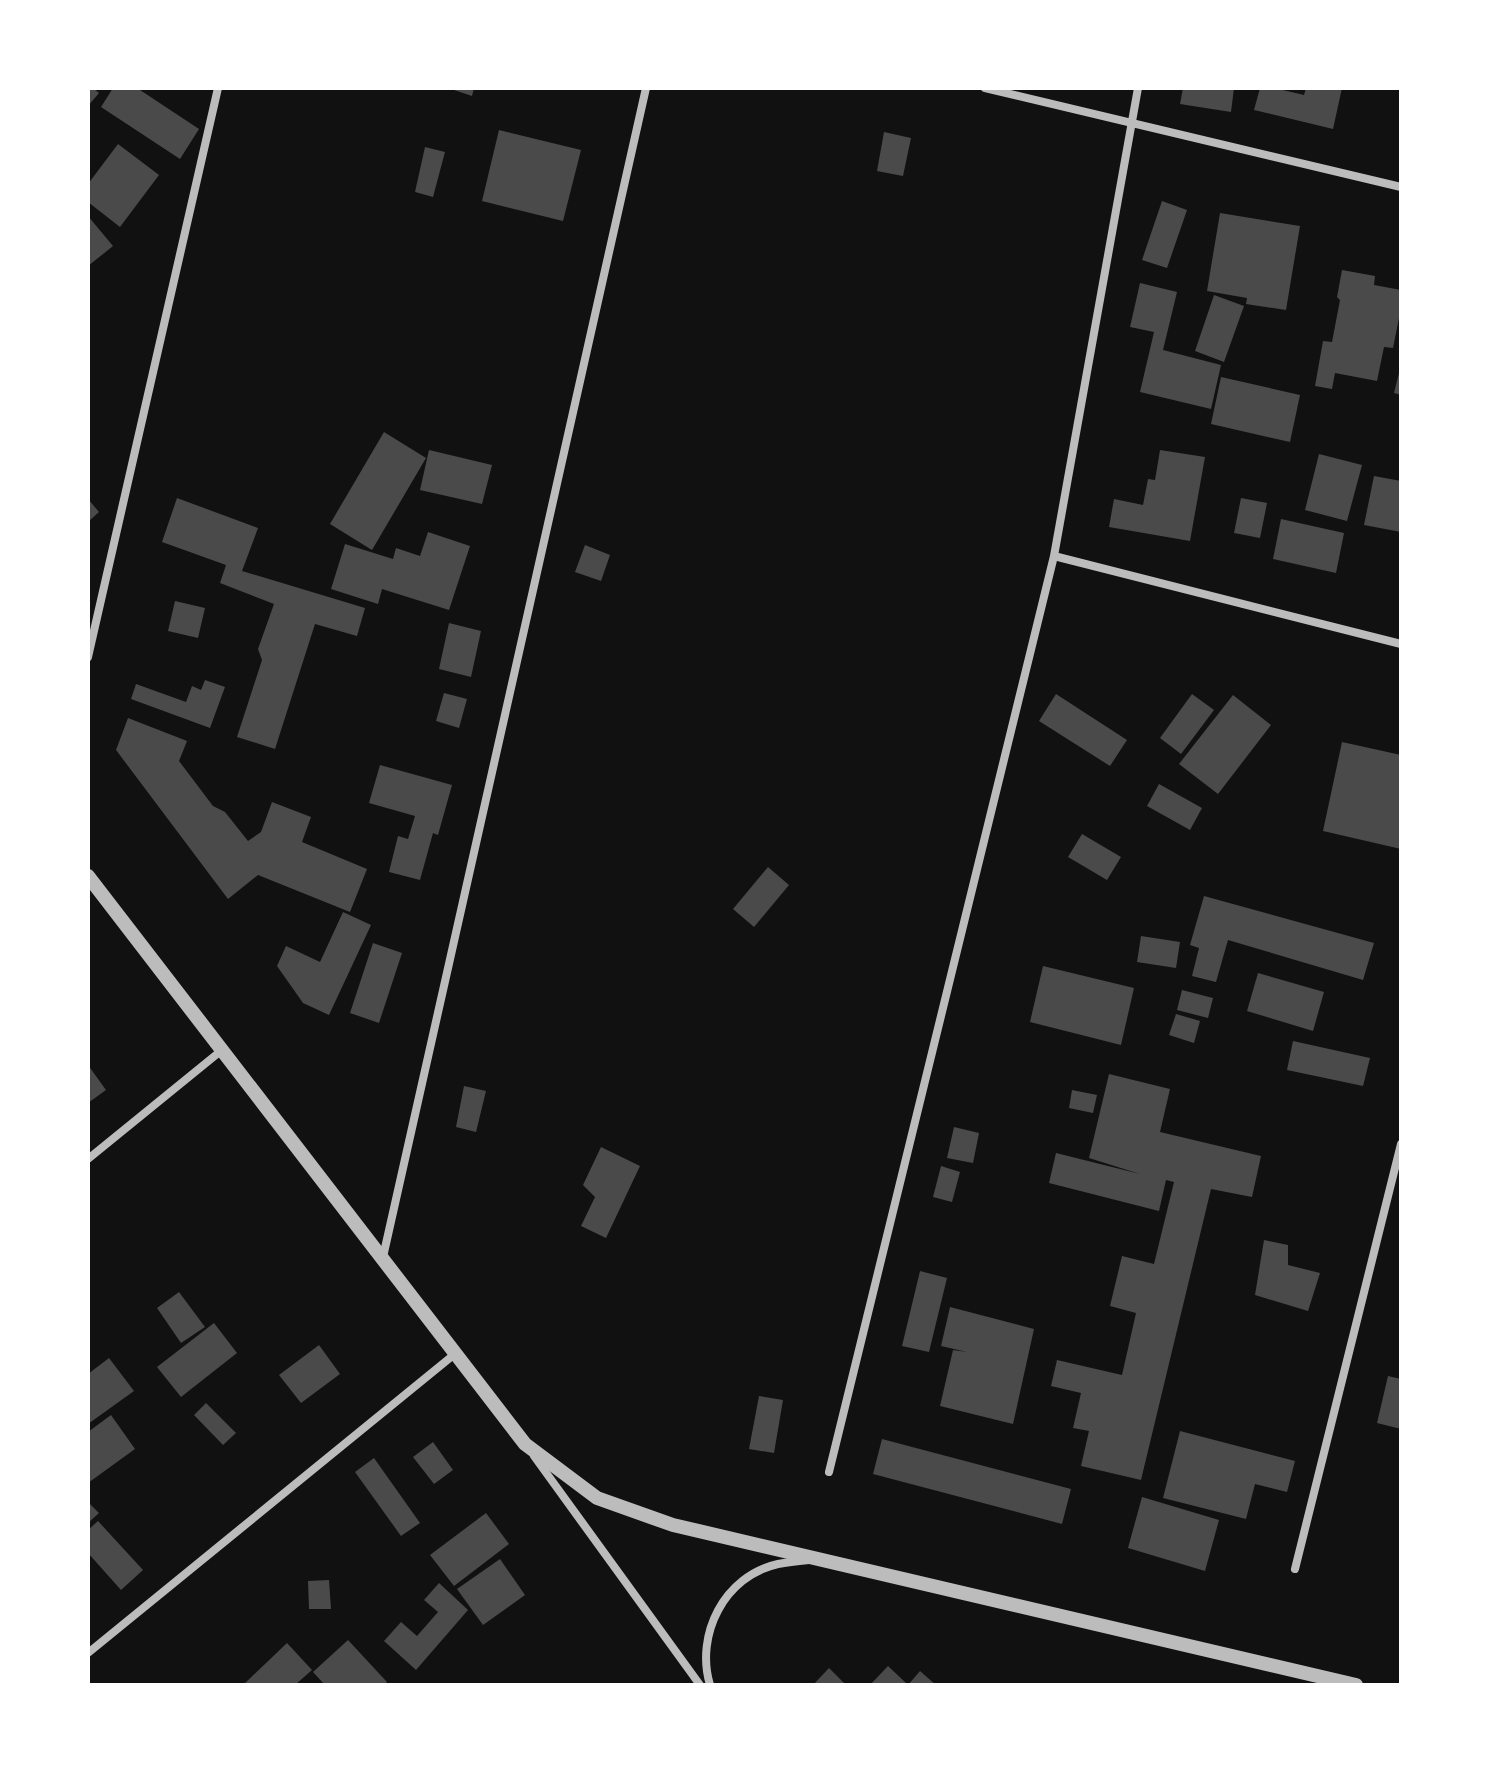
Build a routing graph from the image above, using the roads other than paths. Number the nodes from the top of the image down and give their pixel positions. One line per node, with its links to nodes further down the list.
1 (218, 88): 9 (street)
2 (646, 88): 14 (street)
3 (985, 88): 5 (street)
4 (1138, 88): 5 (street)
5 (1130, 121): 6 (street); 7 (street)
6 (1401, 187)
7 (1054, 556): 8 (street); 17 (street)
8 (1401, 644)
9 (88, 657)
10 (88, 876): 11 (street)
11 (223, 1049): 13 (street); 14 (street)
12 (1401, 1144): 19 (street)
13 (88, 1159)
14 (383, 1257): 15 (street)
15 (456, 1352): 16 (street); 20 (street)
16 (525, 1444): 18 (street); 21 (street)
17 (829, 1472)
18 (837, 1562): 22 (street); 23 (street)
19 (1295, 1569)
20 (88, 1653)
21 (700, 1685)
22 (710, 1685)
23 (1356, 1685)

